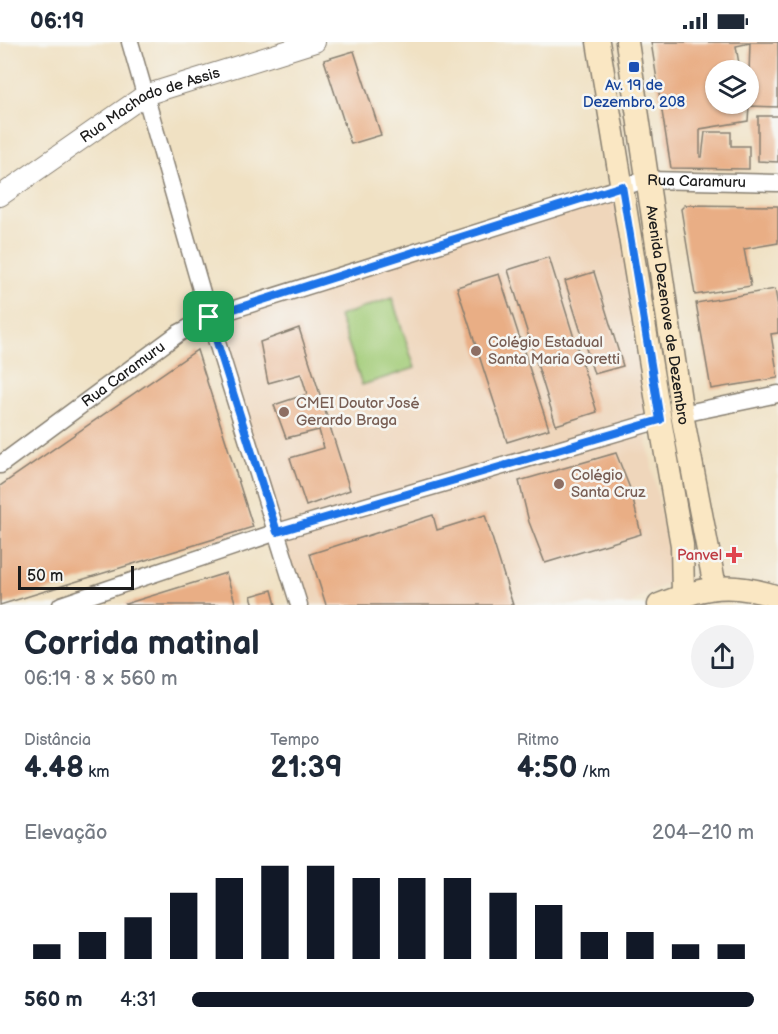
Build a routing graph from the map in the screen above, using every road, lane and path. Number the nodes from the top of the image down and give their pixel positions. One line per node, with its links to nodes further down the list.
1 (130, 42): 5 (street)
2 (315, 42): 5 (street, Rua Machado de Assis)
3 (598, 42): 8 (main road, Avenida Dezenove de Dezembro)
4 (627, 42): 6 (main road, Avenida Dezenove de Dezembro)
5 (145, 95): 9 (street, Rua Machado de Assis); 10 (street)
6 (648, 180): 7 (street, Rua Caramuru); 8 (street, Rua Caramuru); 12 (main road, Avenida Dezenove de Dezembro)
7 (778, 183)
8 (622, 186): 10 (street, Rua Caramuru); 13 (main road, Avenida Dezenove de Dezembro)
9 (0, 196)
10 (209, 317): 14 (street, Rua Caramuru); 15 (street)
11 (778, 394): 12 (street)
12 (682, 414): 16 (main road, Avenida Dezenove de Dezembro)
13 (660, 420): 15 (street); 17 (main road, Avenida Dezenove de Dezembro)
14 (0, 465)
15 (277, 532): 19 (street); 20 (street)
16 (716, 587): 17 (main road); 18 (main road)
17 (683, 595): 21 (main road)
18 (778, 597)
19 (61, 605)
20 (299, 605)
21 (659, 605)

